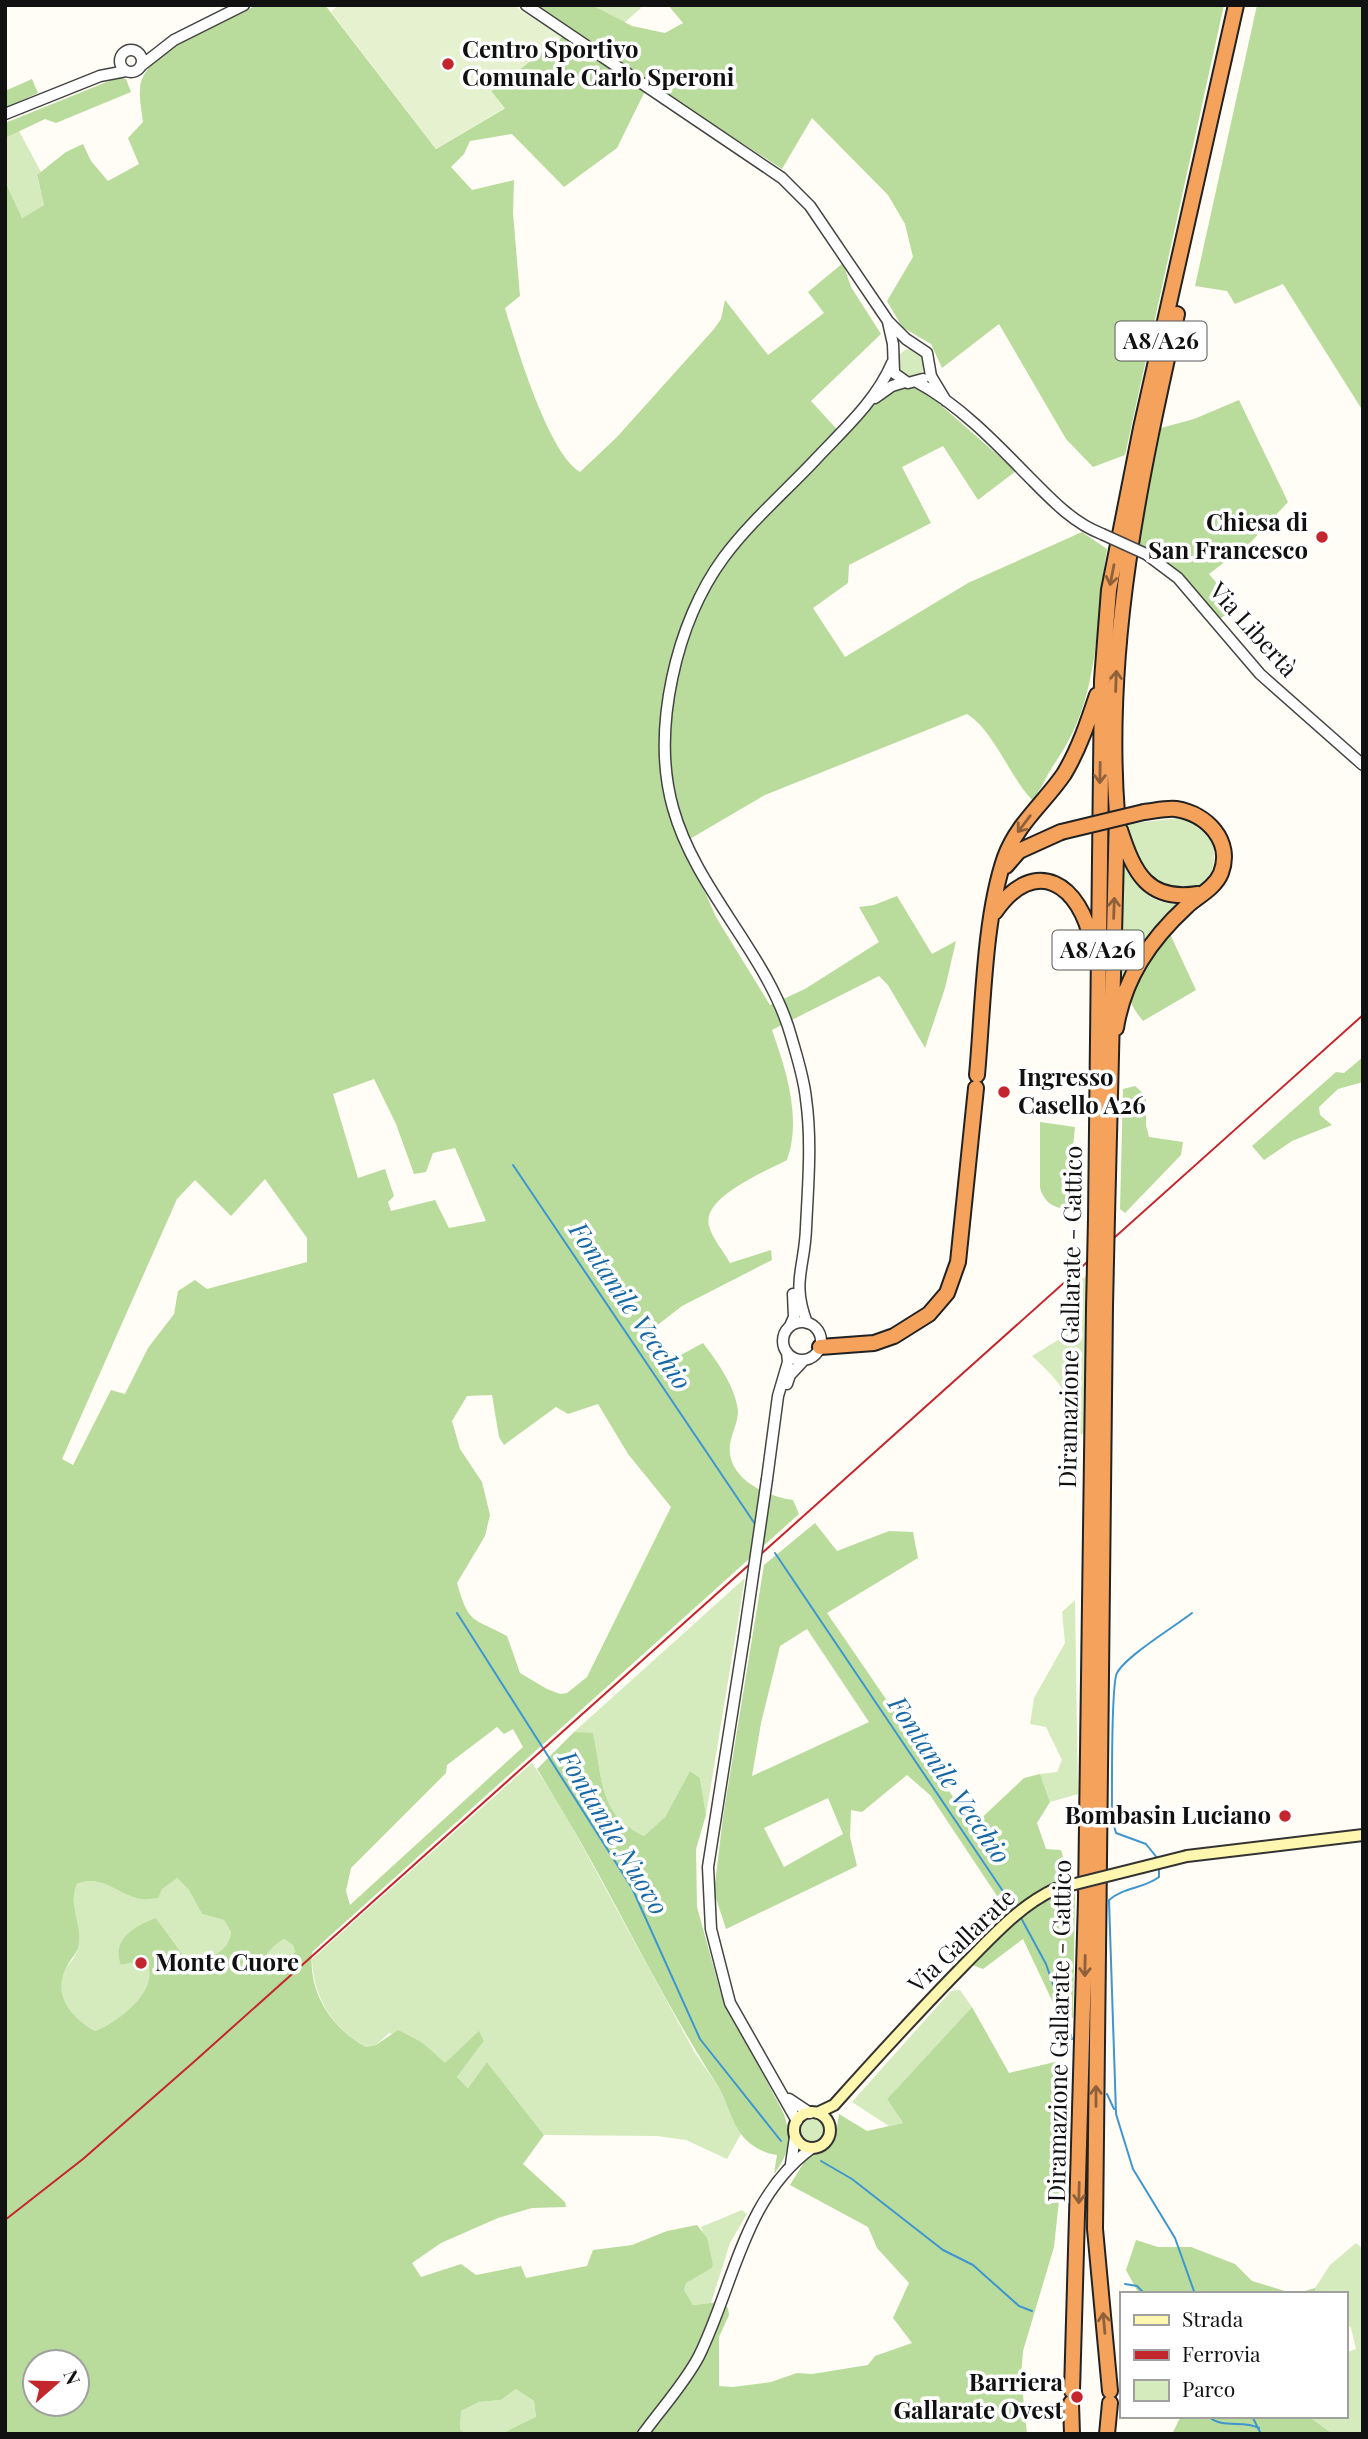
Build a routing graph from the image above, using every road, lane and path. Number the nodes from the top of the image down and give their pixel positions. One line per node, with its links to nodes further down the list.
1 (244, 5): 5 (street)
2 (526, 5): 12 (street)
3 (1236, 5): 20 (highway, Diramazione Gallarate - Gattico / A8/A26, one-way to 20)
4 (1245, 5): 22 (highway, Diramazione Gallarate - Gattico / A8/A26, one-way to 4)
5 (174, 40): 6 (street); 8 (street)
6 (137, 51): 7 (street); 8 (street)
7 (120, 60): 9 (street); 10 (street)
8 (142, 65): 9 (street)
9 (126, 71): 10 (street)
10 (100, 76): 11 (street)
11 (5, 114)
12 (888, 321): 13 (street); 14 (street)
13 (916, 345): 14 (street); 15 (street)
14 (892, 360): 16 (street); 19 (street)
15 (929, 370): 17 (street); 18 (street)
16 (905, 382): 17 (street); 19 (street)
17 (917, 382): 18 (street)
18 (946, 401): 21 (street, Via Libertà, bridge)
19 (864, 407): 27 (street)
20 (1102, 680): 23 (highway, one-way to 23); 26 (highway, Diramazione Gallarate - Gattico / A8/A26, one-way to 26)
21 (1363, 765)
22 (1117, 814): 24 (highway); 26 (highway, Diramazione Gallarate - Gattico / A8/A26, one-way to 22)
23 (1001, 872): 24 (highway, bridge); 25 (highway)
24 (1200, 894): 26 (highway)
25 (993, 916): 26 (highway); 31 (highway)
26 (1103, 1075): 28 (highway, Diramazione Gallarate - Gattico / A8/A26, bridge)
27 (806, 1200): 29 (street); 30 (street)
28 (1100, 1308): 45 (highway, Diramazione Gallarate - Gattico / A8/A26, one-way to 45); 46 (highway, Diramazione Gallarate - Gattico / A8/A26, one-way to 28)
29 (807, 1323): 30 (street); 31 (street)
30 (790, 1326): 32 (street)
31 (820, 1341): 33 (street)
32 (787, 1352): 33 (street); 34 (street)
33 (804, 1360): 34 (street)
34 (771, 1453): 36 (street, bridge)
35 (1363, 1835): 37 (main road, Via Gallarate, bridge)
36 (783, 2094): 38 (street); 39 (street)
37 (834, 2105): 38 (main road, Via Gallarate); 40 (main road)
38 (813, 2113): 39 (main road); 40 (main road)
39 (797, 2122): 41 (main road)
40 (830, 2128): 42 (main road)
41 (795, 2137): 42 (main road); 43 (street)
42 (812, 2148): 43 (street)
43 (791, 2164): 44 (street)
44 (643, 2434)
45 (1072, 2434)
46 (1107, 2434)

